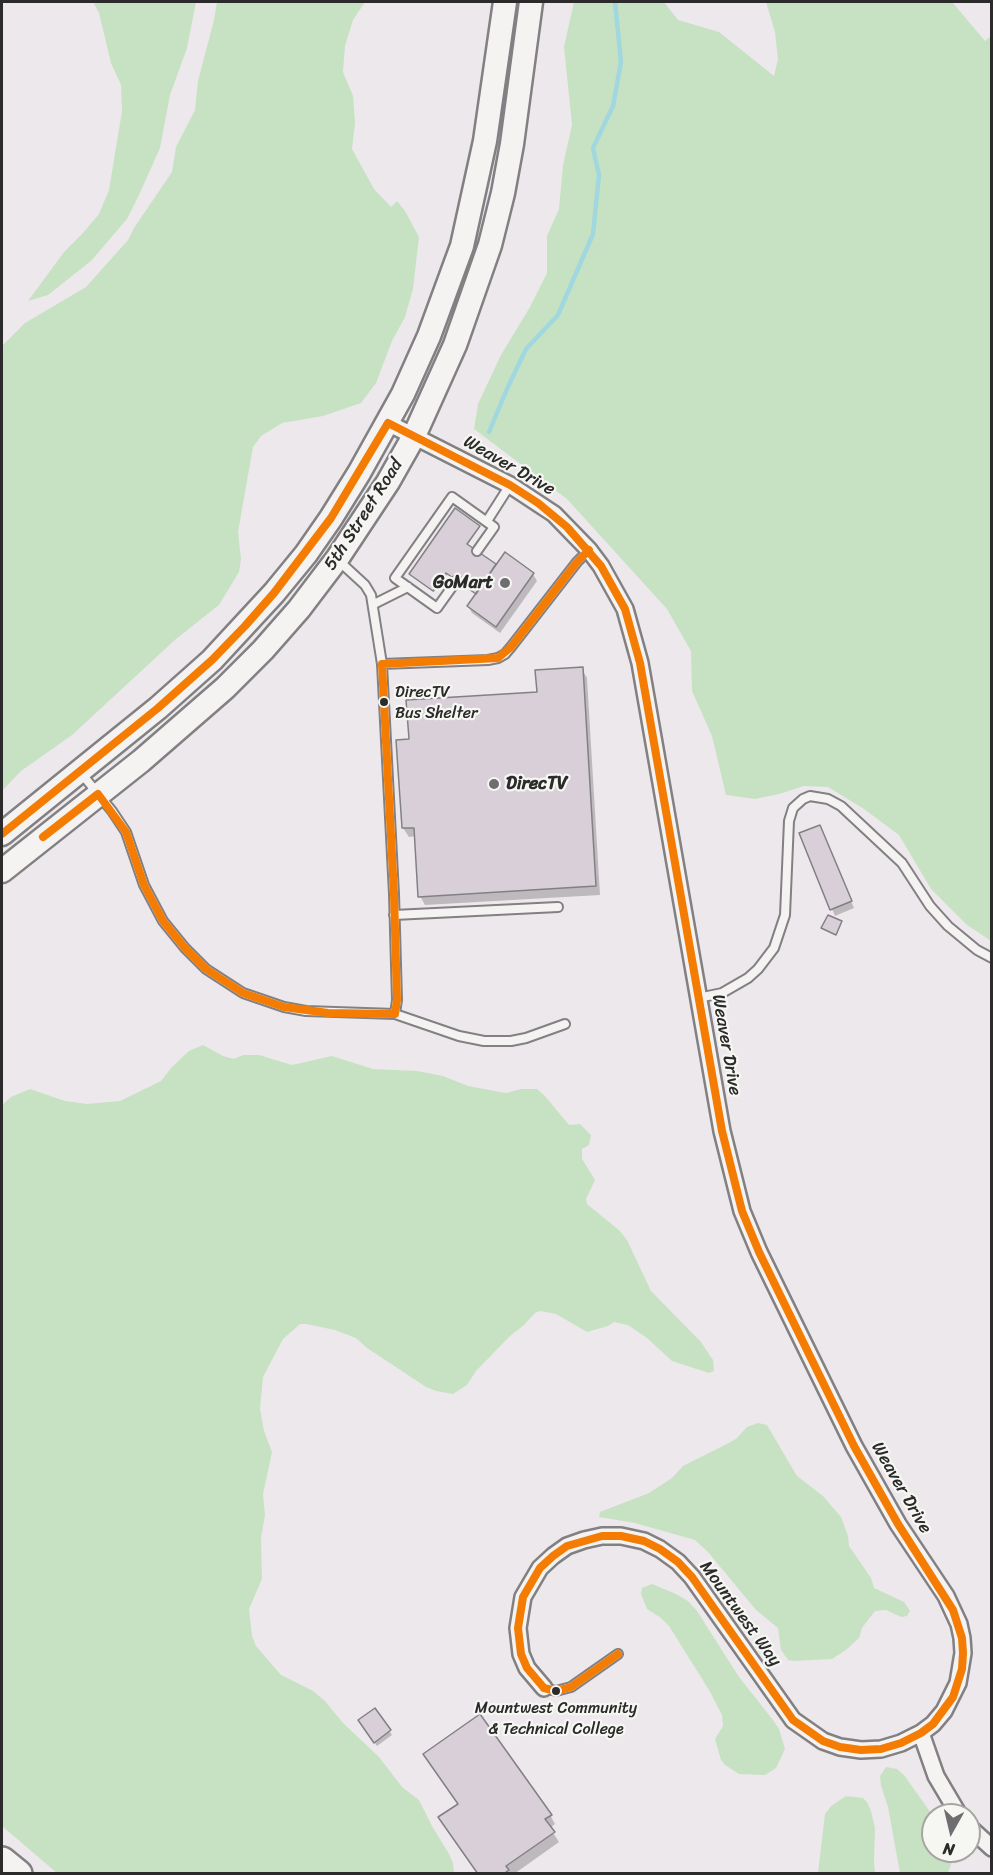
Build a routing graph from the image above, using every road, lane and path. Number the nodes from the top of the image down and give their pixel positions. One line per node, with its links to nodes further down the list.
1 (505, 2): 3 (main road, 5th Street Road)
2 (531, 2): 4 (main road, 5th Street Road)
3 (388, 423): 4 (street, Weaver Drive); 14 (main road, 5th Street Road)
4 (414, 436): 5 (street, Weaver Drive); 9 (main road, 5th Street Road)
5 (510, 485): 6 (lane); 7 (street, Weaver Drive)
6 (486, 521): 8 (lane); 11 (lane)
7 (589, 550): 13 (lane); 21 (street, Weaver Drive)
8 (477, 551)
9 (337, 559): 12 (lane); 15 (main road, 5th Street Road)
10 (457, 580): 11 (lane)
11 (408, 587): 12 (lane)
12 (374, 604): 13 (lane)
13 (382, 664): 19 (lane)
14 (80, 771): 15 (lane); 16 (main road, 5th Street Road)
15 (98, 794): 17 (main road, 5th Street Road); 22 (lane)
16 (2, 834)
17 (2, 871)
18 (558, 907): 19 (lane)
19 (394, 915): 22 (lane)
20 (992, 958): 21 (lane)
21 (698, 999): 26 (street, Weaver Drive)
22 (395, 1014): 23 (lane)
23 (565, 1024)
24 (618, 1654): 25 (lane)
25 (544, 1688): 26 (street, Mountwest Way)
26 (921, 1733): 27 (street)
27 (952, 1803)
28 (2, 1861): 29 (highway)
29 (18, 1874)

